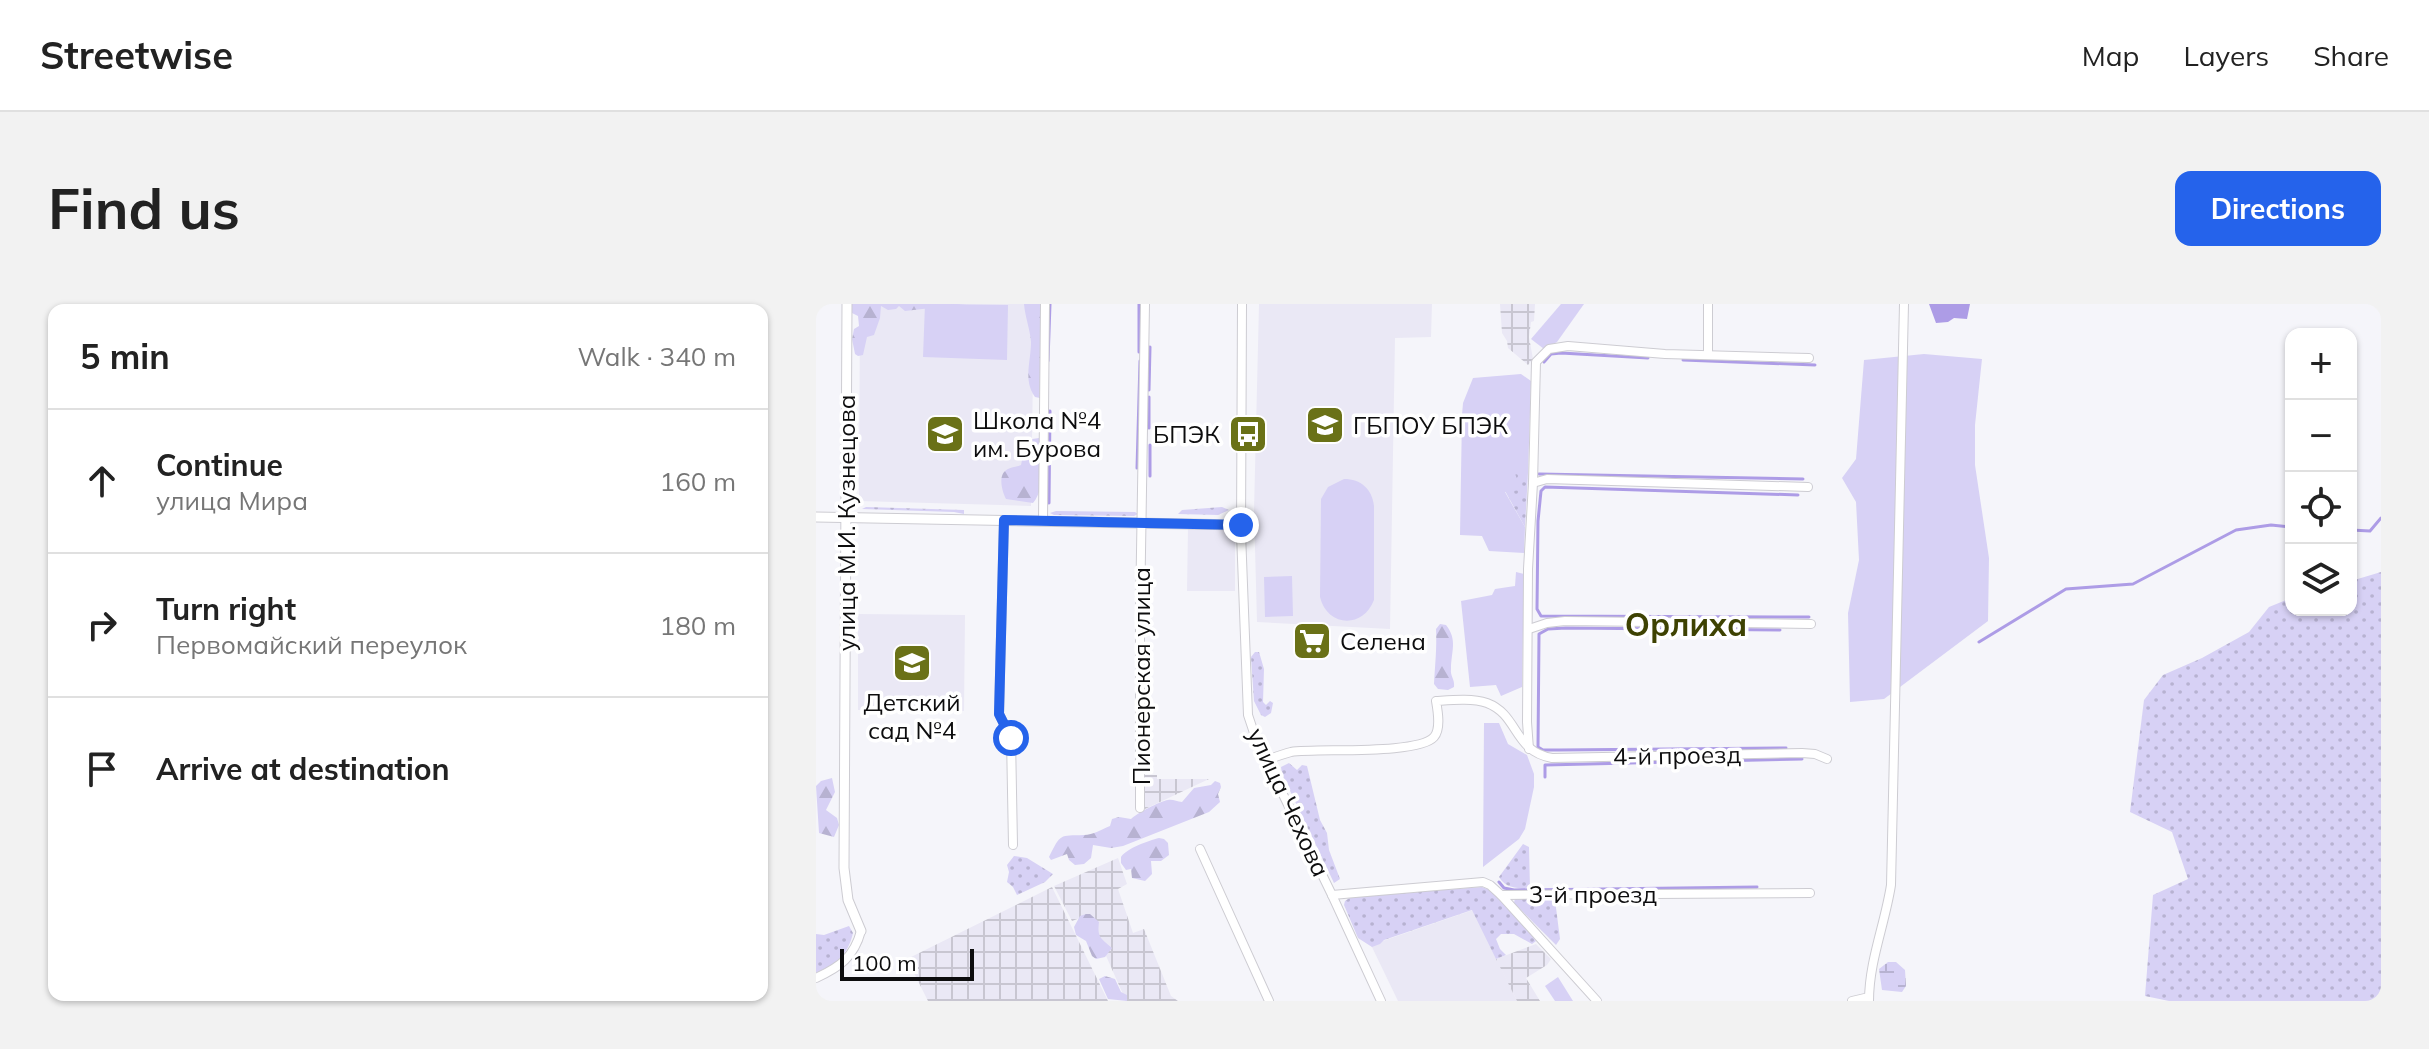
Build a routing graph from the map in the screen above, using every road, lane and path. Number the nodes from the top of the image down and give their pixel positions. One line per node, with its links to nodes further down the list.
1 (847, 304): 12 (street, улица М.И. Кузнецова)
2 (1045, 304): 14 (street)
3 (1145, 304): 15 (street, Пионерская улица)
4 (1242, 304): 16 (street, улица Чехова)
5 (1708, 304): 7 (street)
6 (1904, 304): 30 (street)
7 (1708, 355): 8 (street); 9 (street)
8 (1809, 358)
9 (1533, 483): 10 (street); 18 (street)
10 (1808, 487)
11 (816, 517): 12 (street)
12 (846, 517): 13 (street); 28 (street, улица М.И. Кузнецова)
13 (1004, 520): 14 (street); 23 (street)
14 (1043, 521): 15 (street)
15 (1142, 523): 16 (street); 22 (street, Пионерская улица)
16 (1241, 525): 21 (street, улица Чехова)
17 (1811, 624): 18 (street)
18 (1529, 629): 19 (street)
19 (1529, 749): 20 (street, 4-й проезд); 21 (street)
20 (1827, 759)
21 (1267, 760): 26 (street, улица Чехова)
22 (1140, 808)
23 (1013, 845)
24 (1200, 849): 31 (street)
25 (1810, 893): 27 (street, 3-й проезд)
26 (1332, 895): 27 (street, 3-й проезд); 32 (street, улица Чехова)
27 (1501, 895): 33 (street)
28 (861, 931): 29 (street)
29 (816, 978)
30 (1869, 999): 34 (street)
31 (1269, 1001)
32 (1381, 1001)
33 (1597, 1001)
34 (1852, 1001)

